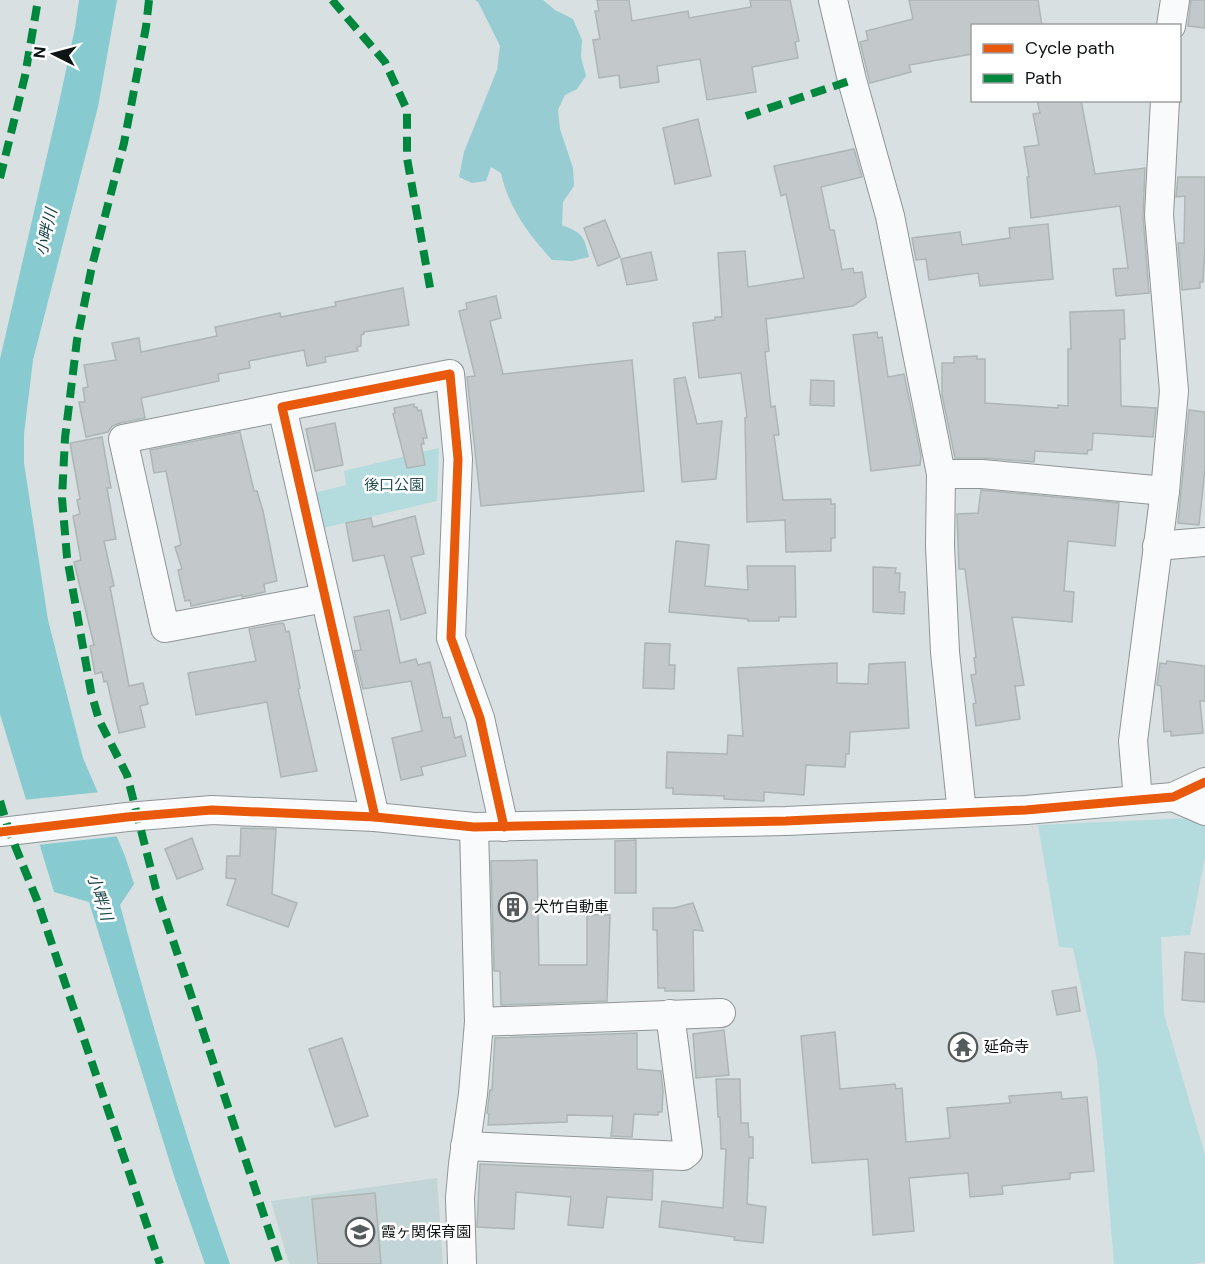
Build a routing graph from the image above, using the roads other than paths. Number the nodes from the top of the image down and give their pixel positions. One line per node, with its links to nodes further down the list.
1 (833, 0): 6 (street)
2 (1174, 0): 3 (street)
3 (1171, 24)
4 (1165, 102): 7 (street)
5 (282, 407): 10 (street); 10 (street); 18 (street)
6 (941, 474): 7 (street); 15 (street)
7 (1165, 491): 9 (street)
8 (1205, 542): 9 (street)
9 (1157, 546): 13 (street)
10 (326, 598): 16 (street)
11 (1205, 782): 12 (street)
12 (1173, 797): 13 (street); 14 (street)
13 (1138, 800): 15 (street)
14 (1205, 811)
15 (962, 813): 18 (street)
16 (375, 817): 17 (street); 19 (street)
17 (474, 827): 18 (street); 22 (street)
18 (504, 827)
19 (9, 831)
20 (721, 1012): 21 (street)
21 (670, 1014): 22 (street); 23 (street)
22 (479, 1022): 23 (street)
23 (465, 1146): 24 (street)
24 (462, 1264)

